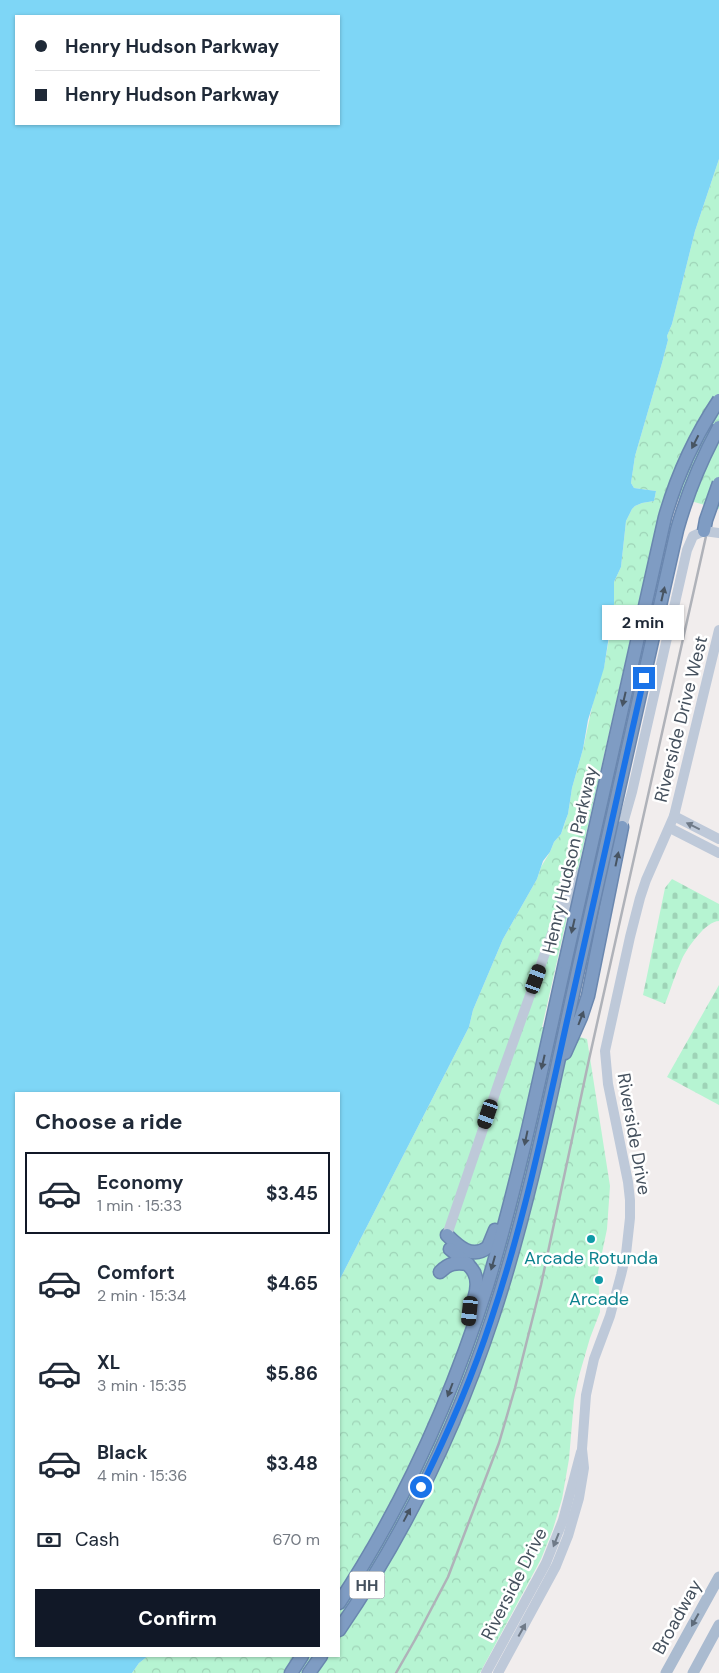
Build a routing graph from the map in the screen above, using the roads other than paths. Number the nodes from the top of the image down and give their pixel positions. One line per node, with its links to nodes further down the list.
1 (719, 400): 15 (highway, Henry Hudson Parkway / HH, one-way to 15, bridge)
2 (719, 427): 14 (highway, Henry Hudson Parkway / HH, one-way to 2, bridge)
3 (719, 483): 4 (highway, bridge)
4 (704, 531): 5 (main road, bridge); 7 (main road)
5 (719, 533)
6 (719, 630): 8 (main road, Riverside Drive West)
7 (627, 808): 9 (main road); 13 (main road)
8 (674, 816): 10 (main road, Riverside Drive); 11 (main road, one-way to 8)
9 (622, 827): 13 (main road); 14 (highway, one-way to 9)
10 (670, 828): 12 (main road); 20 (main road, Riverside Drive)
11 (716, 837)
12 (719, 853)
13 (554, 928): 16 (main road)
14 (554, 1078): 24 (highway, Henry Hudson Parkway / HH, one-way to 14)
15 (520, 1165): 16 (highway); 19 (highway, Henry Hudson Parkway / HH, one-way to 19)
16 (447, 1235): 17 (highway)
17 (468, 1264): 18 (highway); 19 (highway)
18 (440, 1272)
19 (467, 1344): 22 (highway, Henry Hudson Parkway / HH, one-way to 22)
20 (582, 1449): 29 (main road, Riverside Drive, one-way to 29); 30 (main road, Riverside Drive, one-way to 20)
21 (719, 1577): 31 (main road, Broadway, one-way to 31)
22 (340, 1601)
23 (719, 1625): 32 (main road)
24 (340, 1629)
25 (301, 1657): 27 (highway)
26 (320, 1657): 28 (highway)
27 (290, 1673)
28 (309, 1673)
29 (486, 1673)
30 (498, 1673)
31 (666, 1673)
32 (693, 1673)

